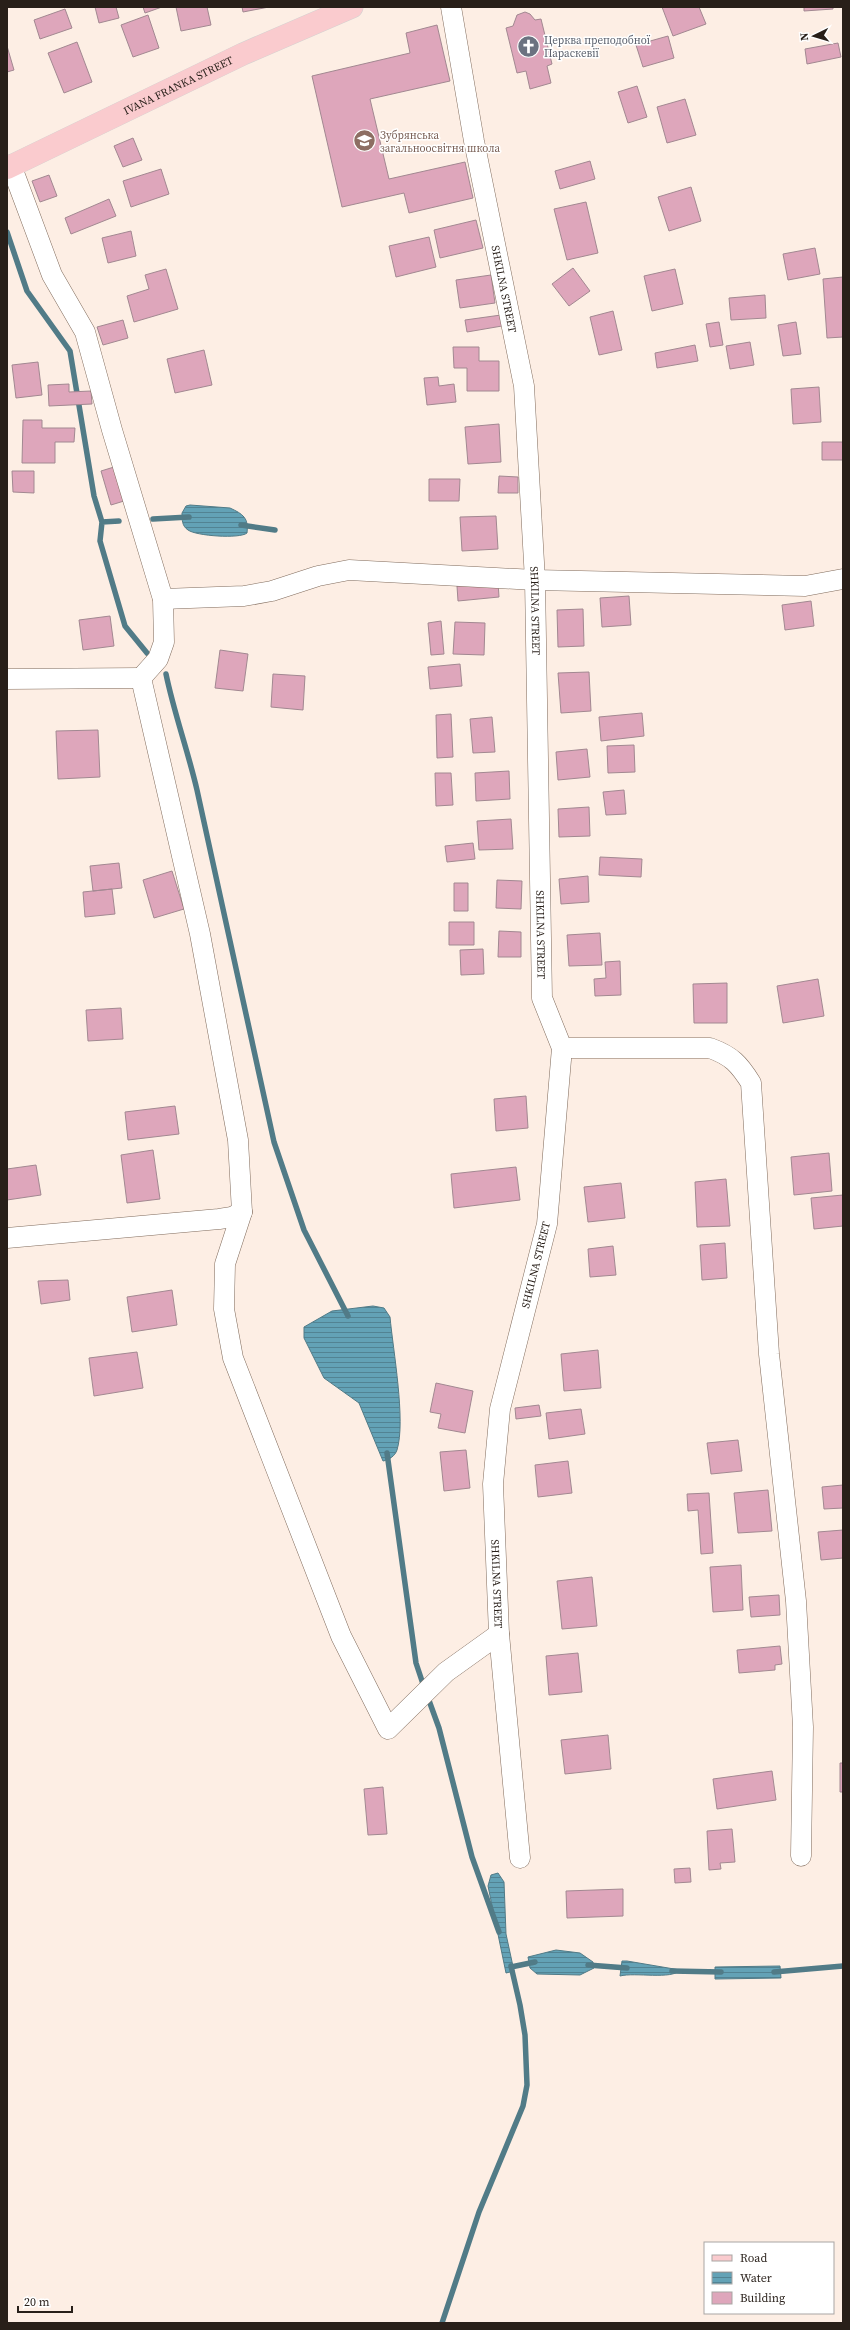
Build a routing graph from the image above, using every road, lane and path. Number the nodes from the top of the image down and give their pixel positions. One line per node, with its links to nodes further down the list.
1 (352, 7): 3 (main road, IVANA FRANKA STREET)
2 (451, 7): 5 (street, SHKILNA STREET)
3 (9, 167): 6 (street)
4 (843, 579): 5 (street)
5 (535, 580): 6 (street); 9 (street, SHKILNA STREET)
6 (163, 599): 7 (street)
7 (141, 678): 8 (street); 10 (street)
8 (7, 679)
9 (562, 1048): 12 (street, SHKILNA STREET); 13 (street)
10 (242, 1212): 11 (street); 12 (street)
11 (7, 1238)
12 (499, 1634): 14 (street, SHKILNA STREET)
13 (801, 1856)
14 (520, 1858)

